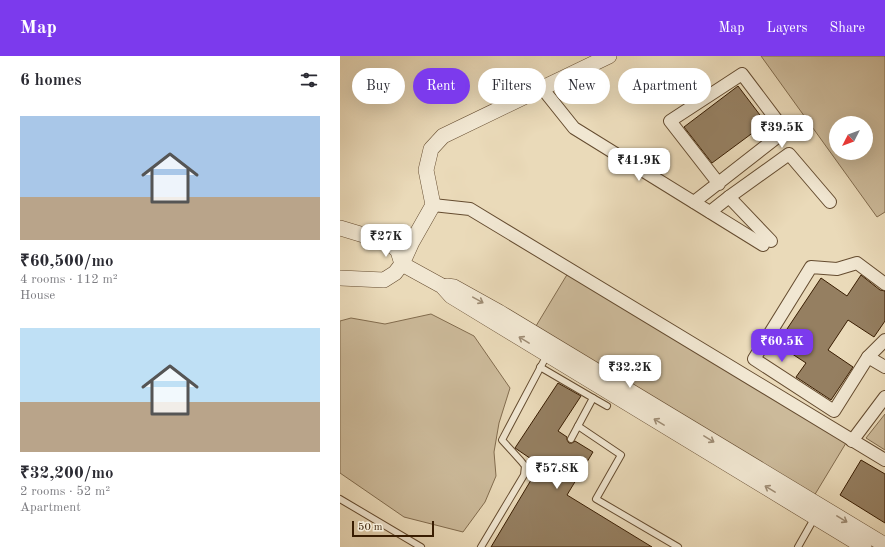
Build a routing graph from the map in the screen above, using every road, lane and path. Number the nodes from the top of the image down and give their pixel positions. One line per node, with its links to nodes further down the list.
1 (609, 56): 2 (street)
2 (546, 86)
3 (546, 93): 7 (street)
4 (509, 104): 9 (street)
5 (718, 184): 5 (street); 7 (street)
6 (729, 197): 8 (street); 10 (street); 10 (street)
7 (694, 202): 10 (street)
8 (830, 202)
9 (433, 205): 12 (street); 25 (street)
10 (710, 212)
11 (340, 228): 12 (street)
12 (402, 264): 13 (street); 15 (street)
13 (340, 278)
14 (885, 284): 17 (street)
15 (442, 286): 18 (street, one-way to 15); 29 (street, one-way to 29)
16 (885, 340): 17 (street)
17 (868, 357): 19 (street)
18 (544, 361): 21 (lane); 28 (street, one-way to 18); 31 (lane)
19 (885, 367)
20 (885, 397): 25 (street)
21 (593, 398): 22 (lane); 23 (lane)
22 (607, 406)
23 (578, 426): 24 (lane); 32 (lane)
24 (571, 439)
25 (852, 441): 26 (street)
26 (885, 460)
27 (340, 499): 30 (lane)
28 (816, 517): 33 (lane); 34 (street)
29 (885, 545)
30 (420, 547)
31 (481, 547)
32 (678, 547)
33 (798, 547)
34 (864, 547)

